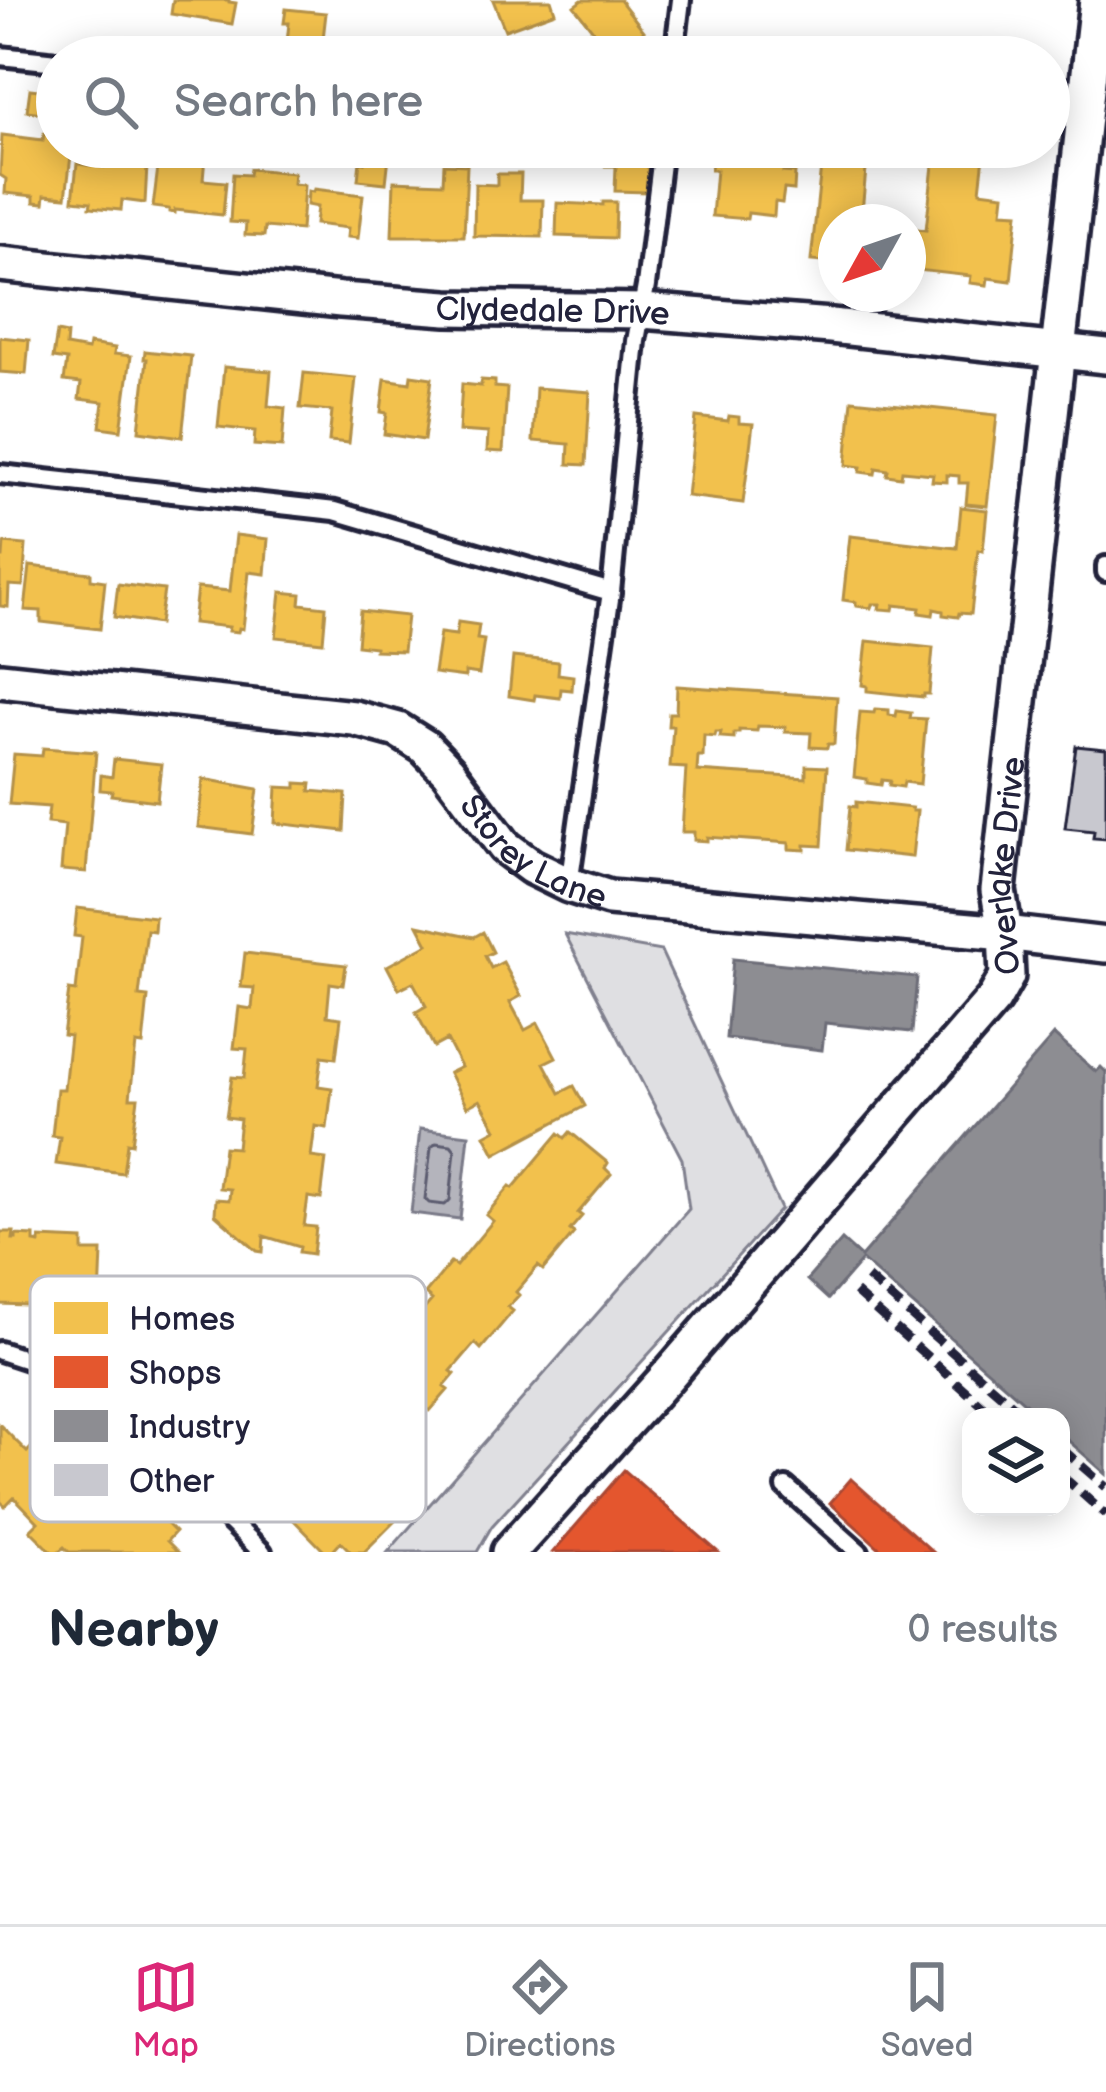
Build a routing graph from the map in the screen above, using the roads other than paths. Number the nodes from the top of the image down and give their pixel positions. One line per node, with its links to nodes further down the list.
1 (681, 0): 3 (lane)
2 (1097, 0): 9 (street, Overlake Drive)
3 (677, 36)
4 (0, 56): 5 (lane)
5 (36, 60)
6 (660, 168): 8 (lane)
7 (0, 263): 8 (street, Clydedale Drive)
8 (642, 310): 9 (street, Clydedale Drive); 12 (lane)
9 (1059, 350): 10 (street, Clydedale Drive); 15 (street, Overlake Drive)
10 (1106, 356)
11 (0, 473): 12 (lane)
12 (611, 592): 14 (lane)
13 (0, 680): 14 (street, Storey Lane)
14 (569, 885): 15 (street, Storey Lane)
15 (1005, 933): 16 (street, Storey Lane); 22 (street, Overlake Drive)
16 (1106, 946)
17 (0, 1351): 18 (lane)
18 (30, 1361)
19 (786, 1486): 23 (lane)
20 (231, 1522): 21 (lane)
21 (262, 1552)
22 (509, 1552)
23 (860, 1552)

